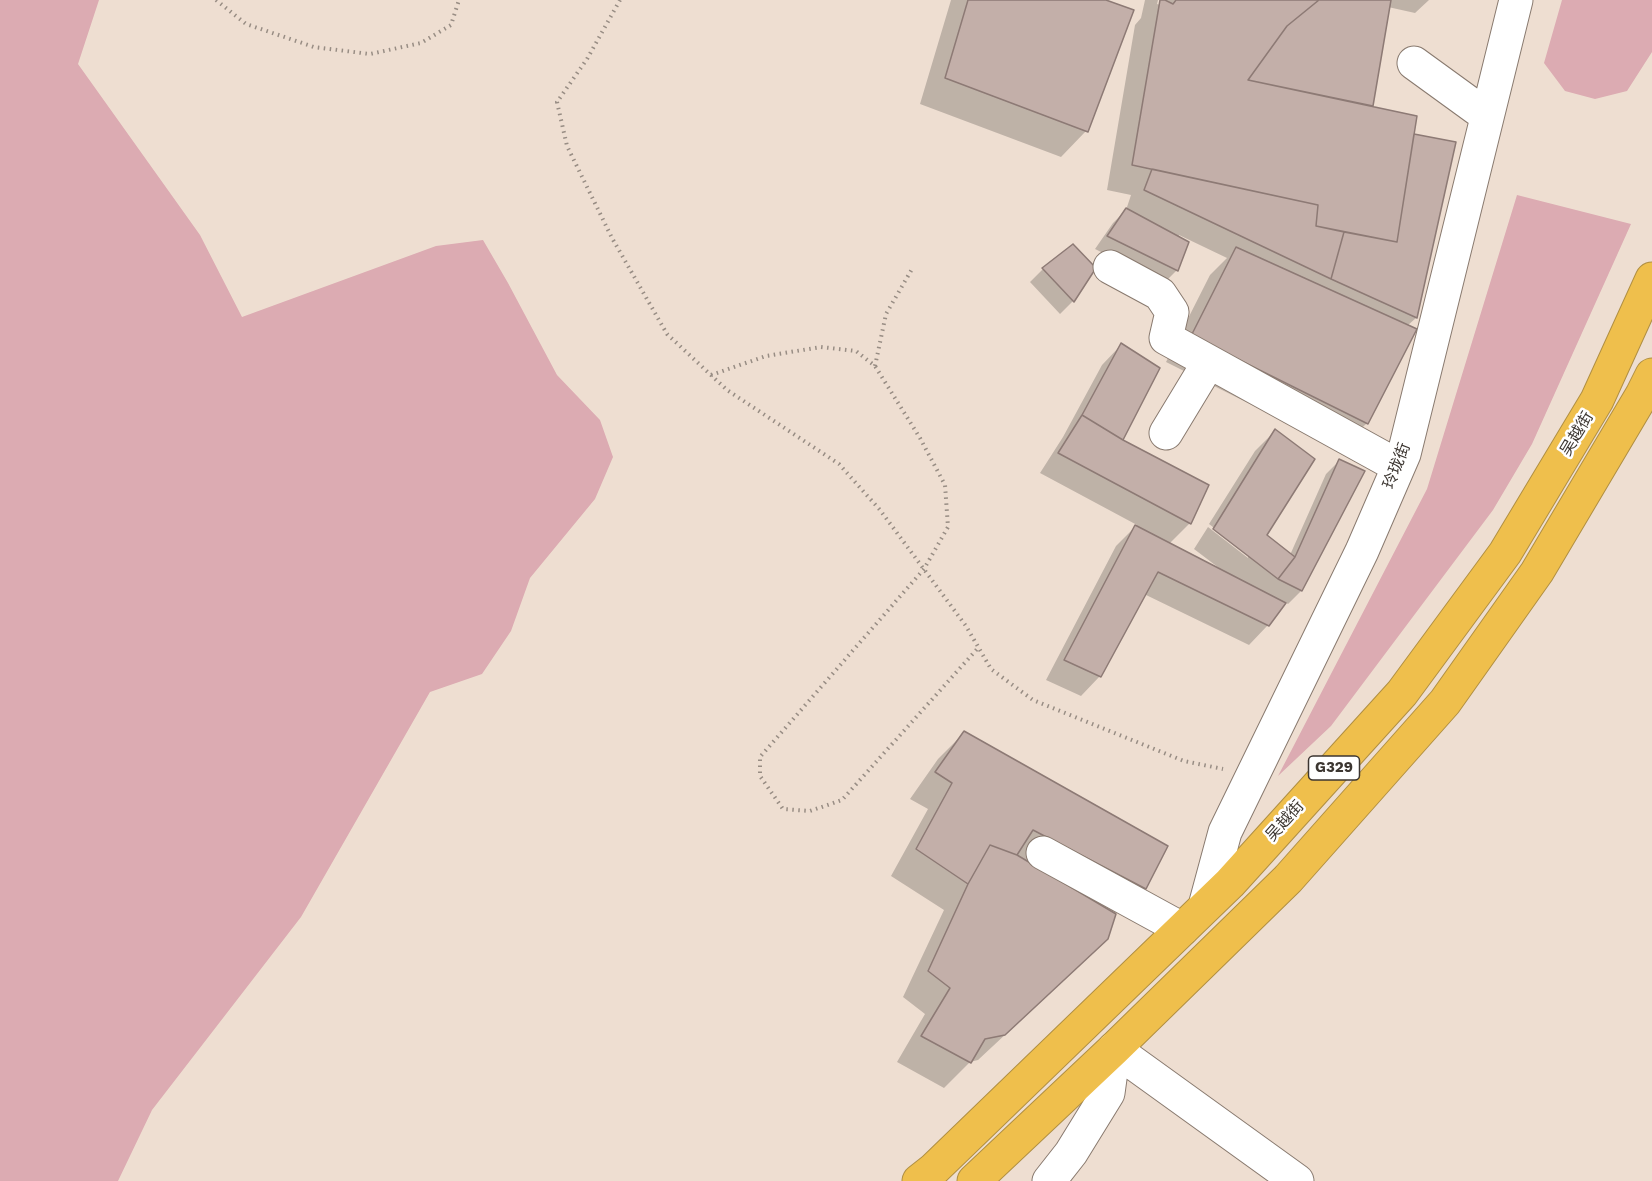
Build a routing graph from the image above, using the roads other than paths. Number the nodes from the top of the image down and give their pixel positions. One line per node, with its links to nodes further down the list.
1 (1516, 0): 3 (street, 玲珑街)
2 (1414, 63): 3 (street)
3 (1487, 116): 9 (street, 玲珑街)
4 (1110, 267): 6 (street)
5 (1652, 279): 11 (highway, 吴越街 / G329)
6 (1209, 362): 8 (street); 9 (street)
7 (1652, 375): 13 (highway, G329)
8 (1166, 433)
9 (1398, 466): 11 (street, 玲珑街)
10 (1043, 853): 12 (street)
11 (1205, 906): 12 (highway, 吴越街 / G329)
12 (1182, 929): 14 (highway, 吴越街 / G329)
13 (1114, 1048): 15 (highway, G329); 16 (street); 17 (street)
14 (919, 1181)
15 (974, 1181)
16 (1049, 1181)
17 (1298, 1181)

